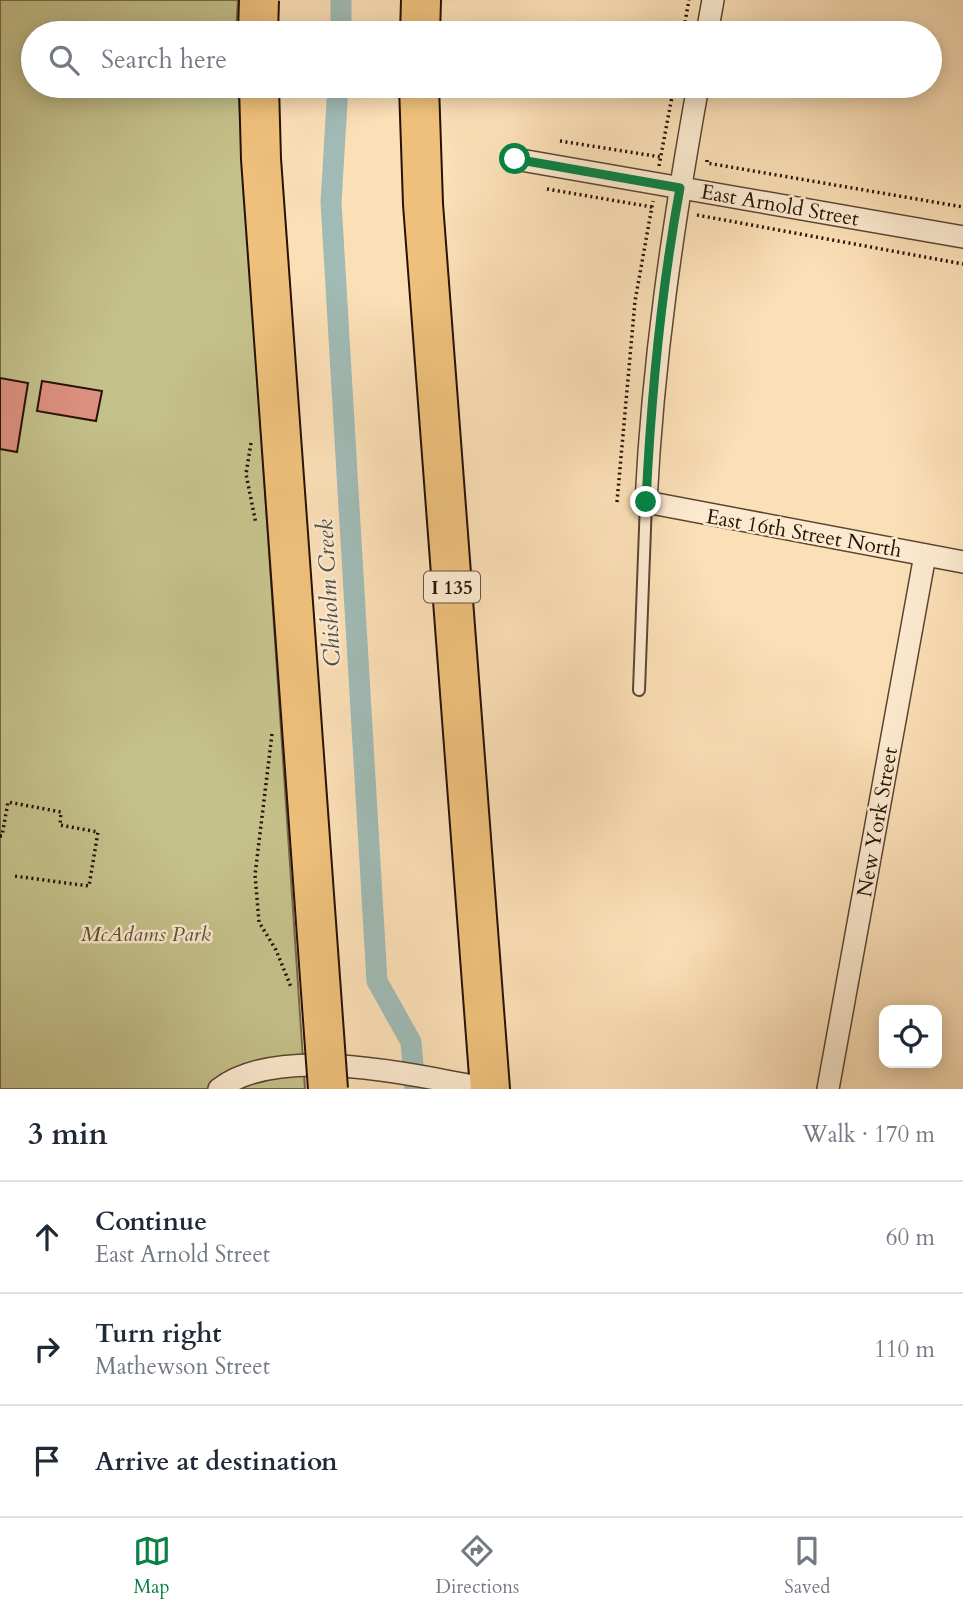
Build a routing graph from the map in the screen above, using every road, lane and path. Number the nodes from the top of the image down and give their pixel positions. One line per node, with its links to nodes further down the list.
1 (259, 0): 5 (highway, bridge)
2 (421, 0): 6 (highway)
3 (689, 0): 7 (path)
4 (713, 0): 8 (street)
5 (258, 21)
6 (420, 21)
7 (685, 21)
8 (709, 21)
9 (259, 98): 36 (highway, bridge)
10 (420, 98): 34 (highway, I 135)
11 (672, 98): 15 (path)
12 (696, 98): 18 (street)
13 (560, 141): 15 (path)
14 (709, 150): 21 (path)
15 (661, 158): 17 (path)
16 (515, 159): 17 (street, East Arnold Street)
17 (656, 184): 18 (street, East Arnold Street); 20 (path)
18 (680, 188): 22 (street, East Arnold Street); 25 (street)
19 (547, 189): 20 (path)
20 (652, 207): 24 (path)
21 (963, 207)
22 (963, 237)
23 (252, 436): 26 (path)
24 (617, 502)
25 (646, 502): 27 (street, East 16th Street North); 29 (lane)
26 (257, 528)
27 (925, 555): 28 (street, East 16th Street North); 37 (street, New York Street)
28 (963, 562)
29 (639, 690)
30 (272, 734): 33 (path)
31 (0, 836): 32 (path)
32 (13, 876)
33 (295, 996)
34 (483, 1088): 35 (street)
35 (219, 1089)
36 (328, 1089)
37 (828, 1089)

